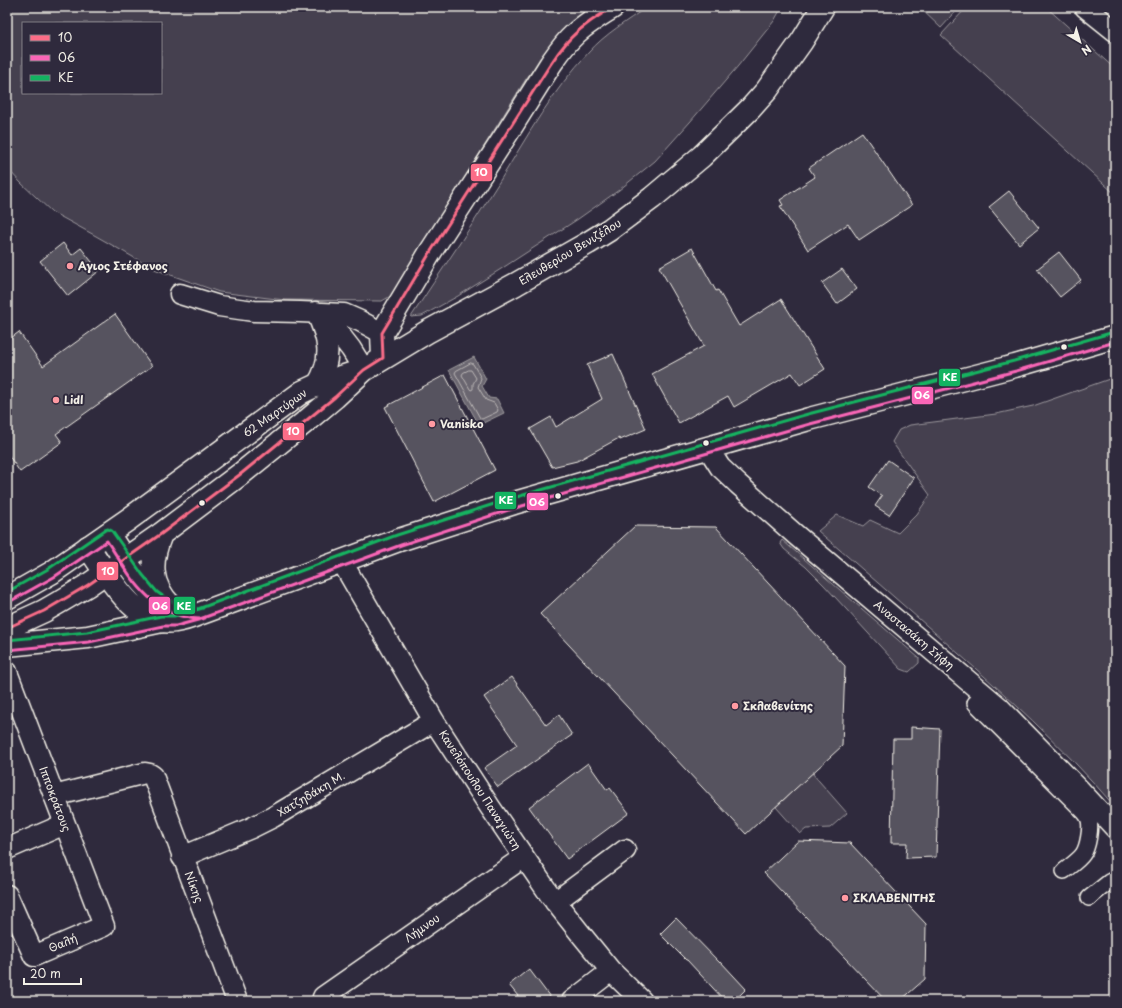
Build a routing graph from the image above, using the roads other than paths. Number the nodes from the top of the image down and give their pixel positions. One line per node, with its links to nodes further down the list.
1 (613, 7): 7 (main road)
2 (823, 7): 9 (main road, Ελευθερίου Βενιζέλου)
3 (1085, 7): 4 (street)
4 (1115, 31)
5 (180, 294): 6 (street)
6 (316, 312): 7 (street); 10 (street); 11 (street)
7 (382, 333): 9 (main road)
8 (1115, 337): 12 (main road)
9 (383, 358): 10 (main road, Ελευθερίου Βενιζέλου)
10 (364, 370): 11 (main road, 62 Μαρτύρων); 14 (main road, 62 Μαρτύρων)
11 (317, 385): 13 (main road, 62 Μαρτύρων)
12 (709, 448): 17 (main road); 28 (street, Αναστασάκη Σήφη)
13 (108, 534): 15 (main road, 62 Μαρτύρων); 16 (main road)
14 (160, 534): 16 (main road, 62 Μαρτύρων); 20 (main road)
15 (88, 547): 18 (main road); 19 (main road, 62 Μαρτύρων)
16 (125, 559): 18 (main road, 62 Μαρτύρων); 20 (main road)
17 (342, 562): 20 (main road); 25 (street, Κανελόπουλου Παναγιώτη)
18 (106, 572): 20 (main road); 21 (main road, 62 Μαρτύρων)
19 (7, 598)
20 (166, 614): 22 (main road)
21 (7, 628)
22 (7, 646)
23 (7, 672): 26 (street, Ιπποκράτους)
24 (975, 703): 33 (street)
25 (434, 720): 31 (street, Χατζηδάκη Μ.); 32 (street, Κανελόπουλου Παναγιώτη)
26 (54, 796): 27 (street, Ιπποκράτους); 31 (street, Νίκης)
27 (65, 824): 29 (street); 38 (street, Ιπποκράτους)
28 (1115, 828)
29 (7, 849)
30 (625, 850): 37 (street)
31 (182, 857): 40 (street, Νίκης)
32 (524, 857): 37 (street, Κανελόπουλου Παναγιώτη); 41 (street, Λήμνου)
33 (1064, 871)
34 (1115, 879): 36 (street)
35 (7, 895): 38 (street, Θαλή)
36 (1089, 898)
37 (555, 902): 39 (street, Κανελόπουλου Παναγιώτη)
38 (104, 926)
39 (611, 971): 42 (street); 43 (street, Κανελόπουλου Παναγιώτη)
40 (237, 1001)
41 (325, 1001)
42 (572, 1001)
43 (642, 1001)

